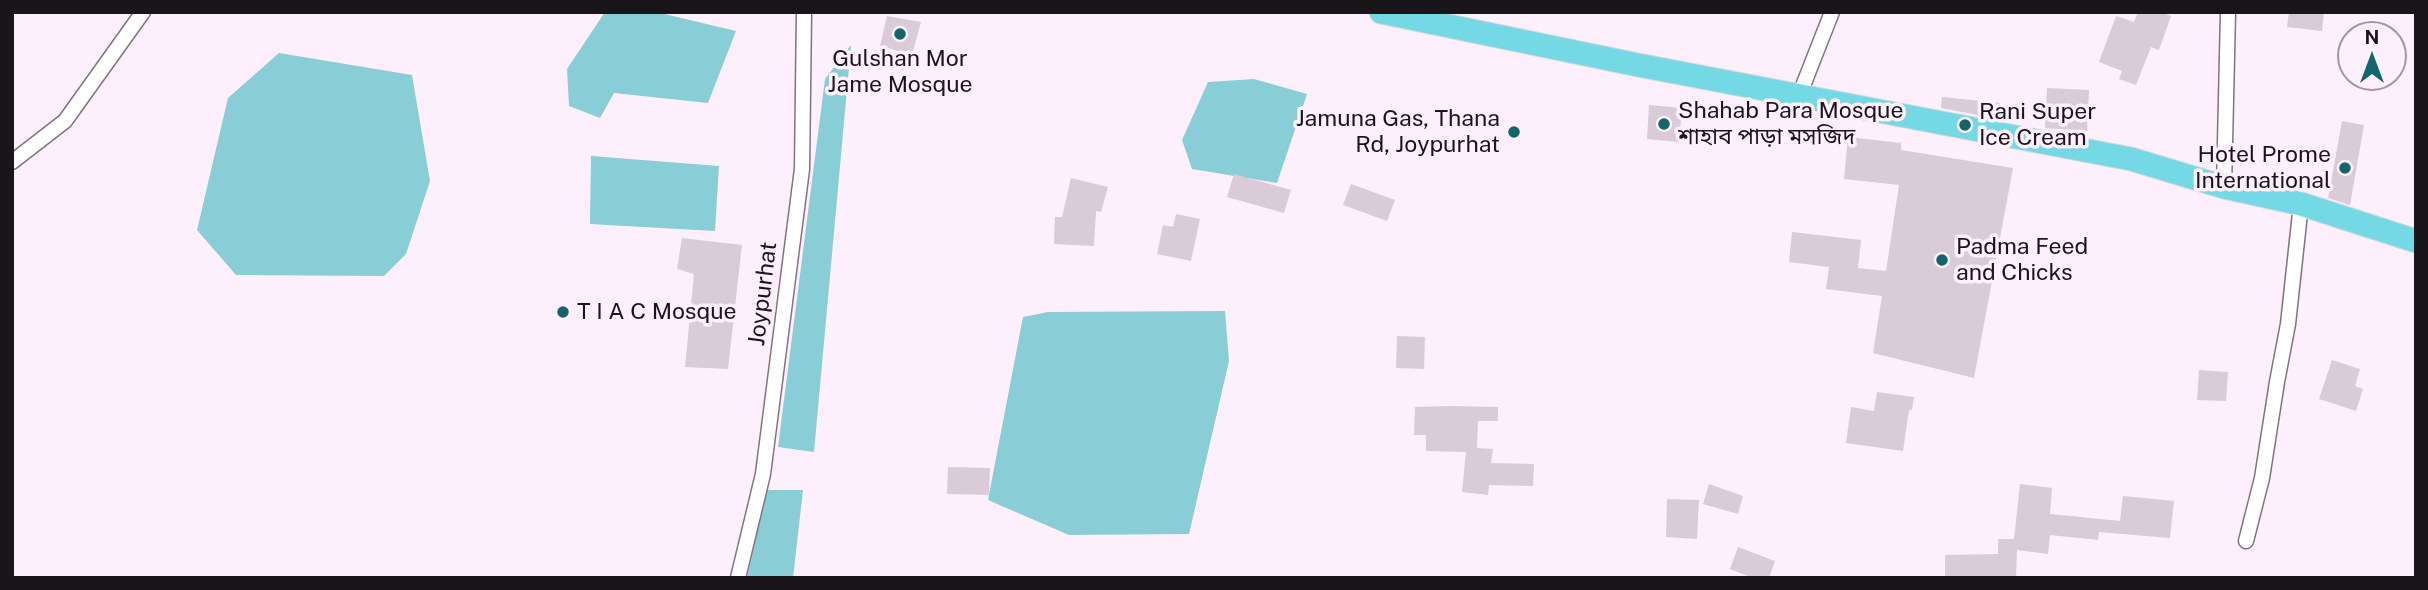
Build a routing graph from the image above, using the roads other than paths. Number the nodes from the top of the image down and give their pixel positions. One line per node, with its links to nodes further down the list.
1 (144, 12): 7 (street)
2 (804, 12): 12 (street, Joypurhat)
3 (1381, 12): 6 (main road)
4 (1832, 12): 6 (street)
5 (2228, 12): 8 (street)
6 (1799, 96): 8 (main road)
7 (12, 162)
8 (2224, 187): 9 (main road)
9 (2301, 204): 10 (main road); 11 (street)
10 (2416, 241)
11 (2246, 541)
12 (738, 578)

